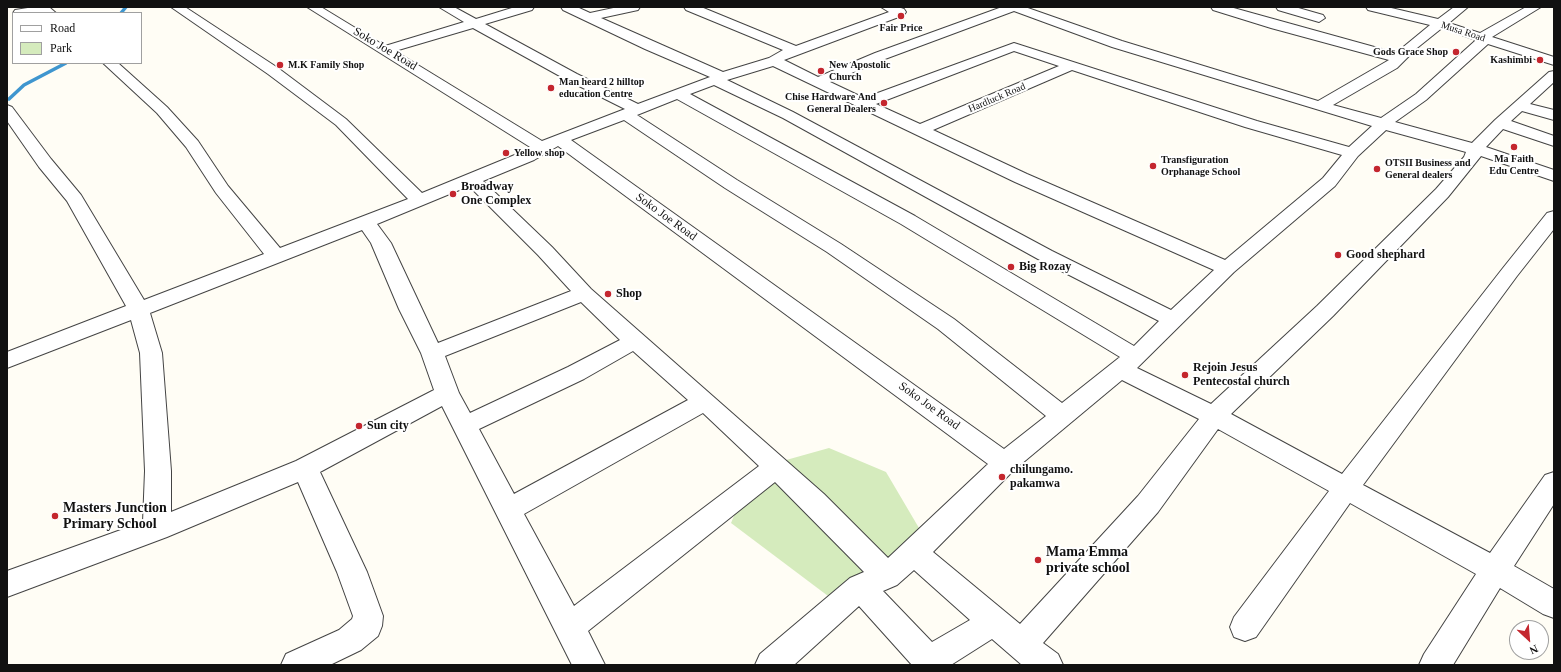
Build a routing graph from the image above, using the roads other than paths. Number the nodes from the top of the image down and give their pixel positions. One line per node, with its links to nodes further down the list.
1 (177, 7): 49 (street)
2 (314, 7): 22 (street, Soko Joe Road)
3 (445, 7): 19 (street)
4 (528, 7): 19 (street)
5 (567, 7): 17 (street)
6 (634, 7): 17 (street)
7 (690, 7): 23 (street)
8 (1014, 7): 31 (street); 34 (street)
9 (1217, 7): 24 (street)
10 (1282, 7): 18 (street)
11 (1372, 7): 20 (street, Musa Road)
12 (1462, 7): 20 (street)
13 (1535, 7): 21 (street)
14 (899, 9): 23 (street)
15 (25, 12): 16 (street)
16 (48, 12)
17 (589, 18): 30 (street)
18 (1319, 18)
19 (473, 23): 22 (street); 37 (street)
20 (1441, 24): 21 (street, Musa Road); 24 (street)
21 (1483, 38): 26 (street, Musa Road); 40 (street)
22 (385, 50): 44 (street, Soko Joe Road)
23 (795, 50): 25 (street)
24 (1398, 58): 34 (street)
25 (774, 61): 30 (street); 31 (street)
26 (1554, 61)
27 (111, 64): 52 (street)
28 (1073, 65): 33 (street); 41 (street, Hardluck Road); 46 (street)
29 (1554, 75): 35 (street)
30 (718, 79): 32 (street); 56 (street)
31 (818, 82): 33 (street)
32 (679, 94): 37 (street); 60 (street)
33 (864, 103): 41 (street)
34 (1320, 106): 40 (street)
35 (1520, 106): 38 (street); 39 (street)
36 (7, 110): 55 (street)
37 (631, 111): 42 (street); 63 (street)
38 (1554, 115)
39 (1500, 123): 43 (street); 45 (street)
40 (1383, 124): 45 (street); 46 (street)
41 (920, 130): 53 (street)
42 (559, 139): 44 (street); 66 (street, Soko Joe Road)
43 (1554, 141)
44 (541, 147): 48 (street)
45 (1475, 149): 47 (street); 64 (street)
46 (1352, 153): 53 (street)
47 (1554, 176)
48 (471, 179): 49 (street); 54 (street)
49 (419, 200): 51 (street)
50 (1554, 217): 70 (street)
51 (366, 222): 52 (street); 58 (street)
52 (276, 256): 55 (street)
53 (1228, 268): 56 (street)
54 (584, 293): 57 (street); 58 (street)
55 (138, 310): 59 (street); 72 (street)
56 (1174, 320): 60 (street)
57 (635, 342): 62 (street); 65 (street)
58 (432, 353): 61 (street)
59 (8, 358)
60 (1127, 363): 63 (street); 64 (street)
61 (447, 393): 65 (street); 68 (street)
62 (705, 401): 67 (street); 71 (street)
63 (1062, 416): 66 (street)
64 (1214, 416): 70 (street); 81 (street)
65 (464, 426): 71 (street)
66 (1005, 462): 73 (street)
67 (776, 467): 75 (street); 79 (street)
68 (304, 468): 72 (street); 83 (street)
69 (1554, 482): 74 (street)
70 (1346, 488): 74 (street); 80 (street)
71 (508, 511): 79 (street)
72 (157, 529): 76 (street)
73 (914, 553): 75 (street); 78 (street)
74 (1495, 570): 77 (street); 87 (street)
75 (874, 581): 82 (street); 85 (street)
76 (7, 584)
77 (1554, 604)
78 (993, 622): 81 (street); 82 (street)
79 (568, 627): 84 (street)
80 (1245, 627)
81 (1020, 645): 86 (street)
82 (931, 663)
83 (297, 665)
84 (588, 665)
85 (771, 665)
86 (1047, 665)
87 (1435, 665)

